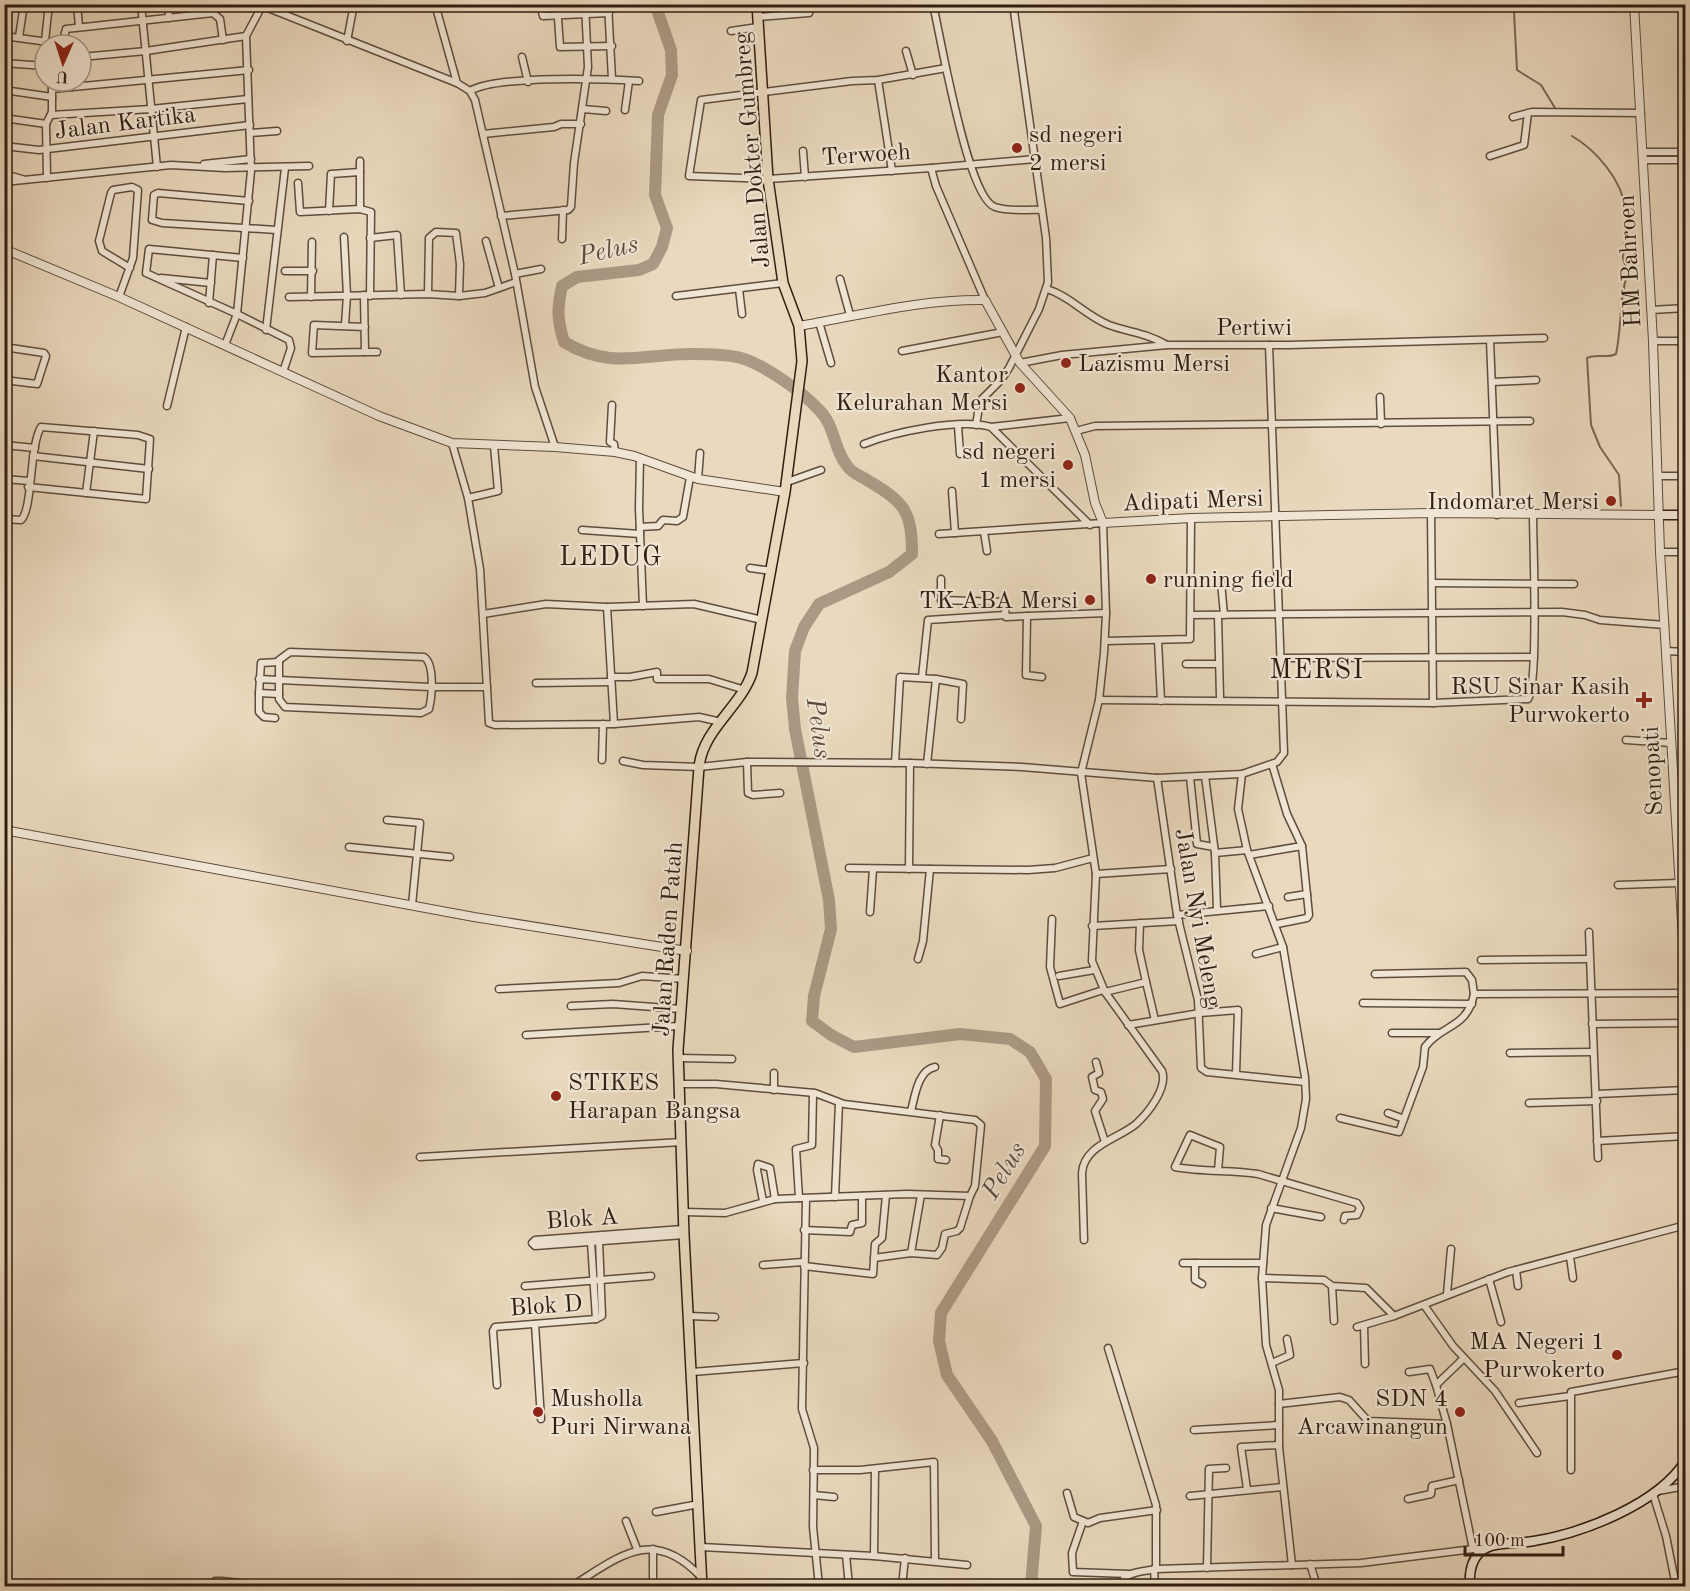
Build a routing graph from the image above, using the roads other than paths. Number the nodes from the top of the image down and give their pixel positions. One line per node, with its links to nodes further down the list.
1 (24, 4): 30 (street)
2 (49, 4): 26 (street)
3 (77, 4): 24 (street)
4 (141, 4): 22 (street)
5 (168, 4): 21 (street)
6 (354, 4): 33 (street)
7 (435, 4): 52 (street)
8 (540, 4): 20 (street)
9 (557, 4): 20 (street)
10 (585, 4): 19 (street)
11 (608, 4): 18 (street)
12 (757, 4): 23 (main road, Jalan Dokter Gumbreg)
13 (812, 4): 23 (street)
14 (933, 4): 42 (street)
15 (1013, 4): 83 (street)
16 (1634, 4): 65 (street, HM Bahroen)
17 (263, 5): 29 (street); 33 (street)
18 (609, 13): 19 (street); 34 (street)
19 (586, 14): 20 (street); 35 (street)
20 (558, 16): 35 (street)
21 (170, 18): 22 (street); 32 (street)
22 (143, 21): 24 (street); 36 (street)
23 (758, 22): 25 (street); 57 (main road, Jalan Dokter Gumbreg)
24 (80, 27): 27 (street)
25 (732, 31)
26 (46, 33)
27 (65, 33)
28 (4, 36): 30 (street)
29 (246, 36): 32 (street); 43 (street)
30 (19, 37): 31 (street)
31 (33, 39)
32 (223, 40): 36 (street)
33 (347, 41): 52 (street)
34 (612, 46): 35 (street); 47 (street)
35 (588, 47): 45 (street)
36 (146, 51): 38 (street); 46 (street)
37 (906, 51): 44 (street)
38 (93, 56)
39 (522, 57): 51 (street)
40 (4, 63): 41 (street)
41 (33, 65)
42 (946, 68): 44 (street); 86 (street)
43 (249, 70): 46 (street); 59 (street)
44 (913, 75): 48 (street)
45 (587, 78): 47 (street); 51 (street); 61 (street)
46 (149, 80): 53 (street); 60 (street)
47 (612, 80): 49 (street)
48 (878, 80): 57 (street); 93 (street)
49 (629, 81): 50 (street); 62 (street)
50 (639, 81)
51 (528, 82): 55 (street)
52 (457, 83): 55 (street)
53 (93, 88)
54 (4, 90): 56 (street)
55 (470, 91): 74 (street)
56 (33, 92)
57 (761, 92): 99 (main road, Jalan Dokter Gumbreg); 99 (street, Terwoeh)
58 (52, 93): 66 (street)
59 (248, 99): 60 (street); 71 (street)
60 (151, 109): 66 (street); 75 (street)
61 (583, 110): 63 (street); 70 (street)
62 (625, 110)
63 (606, 111)
64 (1528, 113): 65 (street); 67 (street); 80 (street)
65 (1641, 113): 81 (street, HM Bahroen)
66 (51, 116): 69 (street)
67 (1513, 117)
68 (4, 118): 69 (street)
69 (46, 124): 77 (street)
70 (581, 124): 74 (street); 104 (street)
71 (250, 125): 73 (street); 75 (street, Jalan Kartika)
72 (278, 131): 73 (street)
73 (250, 133): 82 (street)
74 (483, 134): 107 (street)
75 (154, 137): 77 (street, Jalan Kartika); 89 (street)
76 (4, 146): 77 (street, Jalan Kartika)
77 (46, 150): 97 (street)
78 (803, 151): 96 (street)
79 (1686, 153): 81 (street)
80 (1491, 156)
81 (1643, 156): 84 (street); 143 (street, HM Bahroen)
82 (251, 159): 87 (street); 90 (street)
83 (1035, 159): 86 (street); 105 (street)
84 (1686, 160)
85 (360, 161): 94 (street)
86 (967, 163): 92 (street); 105 (street)
87 (197, 165): 89 (street); 90 (street)
88 (309, 165): 91 (street)
89 (157, 167): 97 (street)
90 (251, 168): 91 (street); 102 (street)
91 (285, 168): 109 (street)
92 (931, 168): 93 (street, Terwoeh); 140 (street, Terwoeh)
93 (892, 171): 96 (street, Terwoeh)
94 (360, 172): 103 (street); 106 (street)
95 (4, 174): 98 (street)
96 (805, 177): 99 (street, Terwoeh)
97 (47, 178): 98 (street)
98 (22, 179): 100 (street)
99 (768, 179): 126 (main road, Jalan Dokter Gumbreg)
100 (4, 182)
101 (298, 183): 106 (street)
102 (249, 201): 108 (street); 108 (street)
103 (360, 209): 106 (street); 111 (street)
104 (563, 210): 107 (street); 112 (street)
105 (1042, 210): 129 (street)
106 (329, 211)
107 (501, 216): 122 (street)
108 (245, 227): 109 (street); 117 (street)
109 (278, 230): 152 (street)
110 (344, 237): 132 (street)
111 (370, 238): 133 (street); 134 (street)
112 (562, 239)
113 (486, 240): 128 (street)
114 (312, 242): 121 (street)
115 (4, 249): 137 (street)
116 (213, 255): 117 (street); 123 (street); 127 (street)
117 (243, 258): 144 (street)
118 (130, 268): 118 (street); 137 (street)
119 (541, 269): 122 (street)
120 (285, 271): 121 (street)
121 (313, 271): 139 (street)
122 (515, 274): 125 (street)
123 (155, 277): 127 (street); 141 (street)
124 (840, 279): 146 (street)
125 (516, 282): 128 (street); 190 (street)
126 (783, 282): 130 (street); 149 (main road, Jalan Dokter Gumbreg)
127 (211, 283): 141 (street)
128 (499, 288): 135 (street)
129 (1047, 288): 159 (street); 165 (street)
130 (739, 289): 136 (street); 145 (street)
131 (428, 294): 133 (street); 135 (street); 135 (street)
132 (347, 295): 134 (street); 139 (street); 148 (street)
133 (401, 295): 134 (street)
134 (367, 296): 151 (street)
135 (459, 296)
136 (676, 296)
137 (119, 297): 150 (street)
138 (289, 297): 139 (street)
139 (311, 297)
140 (986, 300): 146 (street); 153 (street, Adipati Mersi)
141 (209, 303): 144 (street)
142 (1686, 308): 143 (street)
143 (1651, 310): 156 (street, HM Bahroen)
144 (237, 314): 152 (street); 158 (street)
145 (742, 314)
146 (850, 315): 147 (street)
147 (819, 322): 149 (street); 168 (street)
148 (345, 325): 151 (street); 163 (street)
149 (799, 326): 166 (main road, Jalan Dokter Gumbreg)
150 (186, 327): 158 (street); 174 (street)
151 (364, 327): 163 (street)
152 (266, 330): 169 (street)
153 (1003, 332): 162 (street); 165 (street, Adipati Mersi)
154 (1544, 338): 155 (street, Pertiwi)
155 (1490, 340): 160 (street, Pertiwi); 172 (street)
156 (1653, 341): 157 (street); 200 (street, HM Bahroen)
157 (1686, 341)
158 (225, 345): 169 (street)
159 (1167, 345): 160 (street, Pertiwi); 167 (street, Pertiwi)
160 (1269, 345): 180 (street)
161 (4, 347): 170 (street)
162 (902, 351)
163 (366, 352): 164 (street)
164 (377, 352)
165 (1015, 355): 167 (street, Adipati Mersi); 179 (street)
166 (802, 361): 205 (main road, Jalan Raden Patah)
167 (1024, 362): 176 (street, Adipati Mersi)
168 (831, 363)
169 (283, 372): 186 (street)
170 (4, 380)
171 (1536, 380): 172 (street)
172 (1492, 382): 178 (street)
173 (1380, 397): 181 (street)
174 (167, 405)
175 (612, 405): 192 (street)
176 (1070, 418): 183 (street); 184 (street, Adipati Mersi)
177 (1530, 421): 178 (street)
178 (1495, 423): 181 (street); 210 (street)
179 (976, 424): 182 (street); 183 (street)
180 (1271, 424): 181 (street); 184 (street); 214 (street)
181 (1382, 424)
182 (958, 426): 187 (street); 194 (street)
183 (990, 426): 218 (street)
184 (1081, 429): 217 (street, Adipati Mersi)
185 (94, 431): 191 (street); 197 (street); 198 (street)
186 (452, 443): 189 (street); 208 (street)
187 (864, 444)
188 (4, 445): 191 (street)
189 (494, 446): 190 (street); 208 (street)
190 (555, 447): 192 (street)
191 (35, 448): 195 (street)
192 (615, 452): 196 (street)
193 (700, 453): 202 (street)
194 (960, 454)
195 (33, 456): 197 (street); 204 (street)
196 (640, 458): 202 (street); 220 (street)
197 (90, 463): 198 (street); 207 (street)
198 (149, 469): 207 (street)
199 (821, 470): 205 (street)
200 (1658, 476): 201 (street); 212 (street, HM Bahroen)
201 (1686, 476)
202 (694, 478): 205 (street); 220 (street)
203 (4, 479): 204 (street)
204 (29, 484): 207 (street); 216 (street)
205 (786, 487): 228 (main road, Jalan Raden Patah)
206 (952, 491): 221 (street)
207 (86, 494)
208 (468, 498): 239 (street)
209 (1431, 513): 210 (street, Adipati Mersi); 214 (street, Adipati Mersi); 231 (street)
210 (1497, 515): 211 (street, Adipati Mersi)
211 (1533, 515): 212 (street, Adipati Mersi); 232 (street)
212 (1659, 515): 213 (main road); 225 (street, Senopati)
213 (1686, 515)
214 (1275, 516): 215 (street, Adipati Mersi); 243 (street)
215 (1191, 518): 217 (street, Adipati Mersi); 241 (street)
216 (4, 519)
217 (1105, 523): 218 (street); 237 (street)
218 (1090, 525): 222 (street)
219 (582, 530): 220 (street)
220 (640, 530): 234 (street)
221 (955, 532): 222 (street); 223 (street)
222 (984, 532): 224 (street)
223 (939, 534)
224 (987, 550)
225 (1660, 552): 226 (street); 246 (street, Senopati)
226 (1686, 552)
227 (750, 568): 228 (street)
228 (772, 571): 245 (main road, Jalan Raden Patah)
229 (941, 579): 240 (street)
230 (1221, 582): 242 (street)
231 (1432, 583): 232 (street); 238 (street)
232 (1534, 584): 233 (street); 236 (street)
233 (1574, 584)
234 (643, 606): 235 (street); 245 (street)
235 (607, 608): 239 (street); 260 (street)
236 (1534, 612): 238 (street); 246 (street); 252 (street)
237 (1106, 613): 244 (street); 247 (street)
238 (1432, 613): 243 (street); 251 (street)
239 (483, 614): 265 (street)
240 (1005, 615): 244 (street); 257 (street)
241 (1192, 615): 242 (street); 248 (street)
242 (1221, 615): 243 (street); 256 (street)
243 (1279, 615): 253 (street)
244 (1028, 616): 258 (street)
245 (762, 620): 266 (main road, Jalan Raden Patah)
246 (1665, 625): 249 (street, Senopati)
247 (1109, 641): 248 (street); 270 (street)
248 (1158, 641): 271 (street)
249 (1666, 651): 250 (street); 280 (street, Senopati)
250 (1686, 652)
251 (1433, 657): 252 (street); 253 (street); 273 (street)
252 (1534, 657): 273 (street)
253 (1281, 658): 272 (street)
254 (279, 662): 259 (street); 262 (street); 264 (street)
255 (1186, 664): 256 (street)
256 (1218, 664): 269 (street)
257 (922, 677): 261 (street); 284 (street)
258 (1042, 677)
259 (259, 679): 262 (street); 267 (street)
260 (611, 679): 263 (street); 266 (street); 278 (street)
261 (936, 679): 275 (street); 286 (street)
262 (279, 680): 264 (street); 268 (street)
263 (536, 683)
264 (430, 687): 265 (street); 268 (street)
265 (487, 687): 277 (street)
266 (745, 690): 276 (main road, Jalan Raden Patah)
267 (259, 693): 268 (street); 274 (street)
268 (279, 694)
269 (1220, 697)
270 (1101, 700): 271 (street); 289 (street)
271 (1161, 701): 272 (street)
272 (1281, 703): 273 (street); 287 (street)
273 (1433, 703)
274 (275, 718)
275 (961, 719)
276 (721, 722): 278 (street); 288 (main road, Jalan Raden Patah)
277 (603, 724): 278 (street); 281 (street)
278 (614, 724)
279 (1626, 740): 280 (street)
280 (1671, 743): 310 (street, Senopati)
281 (602, 760)
282 (623, 761): 288 (street)
283 (747, 762): 284 (street); 288 (street); 294 (street)
284 (895, 763): 285 (street)
285 (910, 763): 286 (street); 306 (street)
286 (927, 764): 289 (street)
287 (1272, 764): 290 (street); 297 (street)
288 (699, 767): 325 (main road, Jalan Raden Patah)
289 (1085, 773): 293 (street); 303 (street)
290 (1242, 774): 291 (street); 300 (street)
291 (1205, 776): 292 (street); 299 (street)
292 (1190, 777): 293 (street); 299 (street)
293 (1157, 778): 308 (street, Jalan Nyi Meleng)
294 (780, 793)
295 (387, 820): 301 (street)
296 (4, 830): 314 (street)
297 (1302, 846): 300 (street); 312 (street)
298 (349, 847): 301 (street)
299 (1214, 850): 300 (street); 316 (street)
300 (1248, 852): 315 (street)
301 (417, 854): 302 (street); 314 (street)
302 (450, 857)
303 (1093, 858): 307 (street); 309 (street)
304 (849, 867): 305 (street)
305 (873, 869): 306 (street); 317 (street)
306 (909, 869): 307 (street)
307 (930, 869): 328 (street)
308 (1171, 869): 309 (street); 318 (street, Jalan Nyi Meleng)
309 (1100, 873): 322 (street)
310 (1678, 883): 311 (street); 337 (street, Senopati)
311 (1618, 885)
312 (1307, 894): 313 (street); 321 (street)
313 (1288, 897)
314 (412, 905): 325 (street)
315 (1269, 906): 316 (street); 321 (street)
316 (1217, 909): 318 (street)
317 (870, 912)
318 (1178, 918): 320 (street); 344 (street, Jalan Nyi Meleng)
319 (1052, 919): 336 (street)
320 (1140, 923): 322 (street); 334 (street)
321 (1277, 924): 324 (street)
322 (1095, 925): 330 (street)
323 (1589, 932): 327 (street)
324 (1283, 947): 326 (street); 361 (street)
325 (687, 951): 333 (main road, Jalan Raden Patah)
326 (1256, 954)
327 (1589, 958): 329 (street); 339 (street)
328 (918, 959)
329 (1481, 960)
330 (1094, 970): 332 (street); 336 (street)
331 (1375, 974): 338 (street)
332 (1059, 976)
333 (684, 979): 335 (street); 343 (main road, Jalan Raden Patah)
334 (1146, 982): 336 (street); 345 (street)
335 (499, 989)
336 (1107, 991): 347 (street)
337 (1686, 991): 339 (street)
338 (1474, 994): 339 (street); 341 (street)
339 (1590, 994): 348 (street)
340 (1363, 1004): 341 (street)
341 (1472, 1004): 351 (street)
342 (571, 1005): 343 (street)
343 (681, 1009): 349 (main road, Jalan Raden Patah)
344 (1200, 1013): 345 (street); 360 (street, Jalan Nyi Meleng); 360 (street)
345 (1155, 1020): 347 (street)
346 (1686, 1023): 348 (street)
347 (1133, 1024): 378 (street)
348 (1592, 1024): 353 (street)
349 (679, 1026): 352 (street); 355 (main road, Jalan Raden Patah)
350 (1392, 1033): 351 (street)
351 (1440, 1033): 374 (street)
352 (526, 1035)
353 (1592, 1052): 354 (street); 366 (street)
354 (1510, 1053)
355 (678, 1058): 356 (street); 362 (main road, Jalan Raden Patah)
356 (732, 1059)
357 (1096, 1062): 378 (street)
358 (935, 1067): 370 (street)
359 (774, 1073): 363 (street)
360 (1236, 1074): 361 (street, Jalan Nyi Meleng)
361 (1305, 1082): 383 (street)
362 (679, 1084): 363 (street); 377 (main road, Jalan Raden Patah)
363 (774, 1090): 365 (street)
364 (1686, 1090): 366 (street)
365 (813, 1093): 368 (street); 389 (street)
366 (1597, 1094): 367 (street)
367 (1597, 1101): 369 (street); 376 (street)
368 (839, 1103): 370 (street); 388 (street)
369 (1529, 1103)
370 (911, 1111): 372 (street)
371 (1388, 1113): 374 (street)
372 (940, 1116): 381 (street); 387 (street)
373 (1340, 1118): 374 (street)
374 (1404, 1119)
375 (1686, 1136): 376 (street)
376 (1597, 1141): 380 (street)
377 (682, 1142): 379 (street); 393 (main road, Jalan Raden Patah)
378 (1105, 1142): 401 (street)
379 (420, 1157)
380 (1598, 1158)
381 (946, 1160)
382 (1218, 1171): 382 (street); 383 (street)
383 (1281, 1178): 392 (street); 395 (street)
384 (886, 1195): 385 (street); 386 (street); 406 (street)
385 (921, 1195): 387 (street); 404 (street)
386 (862, 1196): 388 (street); 397 (street)
387 (970, 1196): 404 (street)
388 (835, 1197): 389 (street)
389 (802, 1198): 390 (street); 397 (street)
390 (775, 1199): 391 (street); 391 (street)
391 (763, 1201): 393 (street)
392 (1271, 1208): 394 (street); 409 (street)
393 (684, 1212): 398 (main road, Jalan Raden Patah)
394 (1321, 1217)
395 (1344, 1220)
396 (1686, 1225): 405 (street)
397 (804, 1230): 410 (street)
398 (684, 1232): 400 (street, Blok A); 424 (main road, Jalan Raden Patah)
399 (591, 1236): 400 (street, Blok A); 402 (street); 402 (street, Blok A)
400 (599, 1239): 402 (street, Blok A); 417 (street)
401 (1083, 1240)
402 (591, 1244): 417 (street)
403 (1451, 1249): 422 (street)
404 (911, 1254): 406 (street)
405 (1570, 1257): 412 (street); 415 (street)
406 (874, 1258): 410 (street)
407 (1183, 1263): 408 (street)
408 (1195, 1263): 409 (street); 418 (street)
409 (1263, 1263): 414 (street)
410 (803, 1264): 411 (street); 433 (street)
411 (764, 1265)
412 (1516, 1270): 416 (street); 421 (street)
413 (651, 1276): 417 (street)
414 (1262, 1278): 420 (street); 434 (street)
415 (1573, 1278)
416 (1490, 1279): 422 (street); 428 (street)
417 (597, 1281): 419 (street); 429 (street, Blok D)
418 (1202, 1284)
419 (525, 1286)
420 (1332, 1286): 425 (street); 427 (street)
421 (1518, 1286)
422 (1447, 1294): 423 (street)
423 (1424, 1305): 425 (street); 432 (street)
424 (689, 1316): 426 (street); 437 (main road, Jalan Raden Patah)
425 (1394, 1316): 435 (street)
426 (715, 1317)
427 (1334, 1321)
428 (1501, 1322)
429 (535, 1324): 439 (street, Blok D); 444 (street)
430 (1287, 1339): 434 (street)
431 (1108, 1348): 467 (street)
432 (1464, 1358): 440 (street); 449 (street)
433 (804, 1363): 437 (street); 453 (street)
434 (1272, 1363): 443 (street)
435 (1365, 1364)
436 (1686, 1371): 441 (street)
437 (692, 1372): 466 (main road, Jalan Raden Patah)
438 (1409, 1372): 440 (street)
439 (498, 1385)
440 (1436, 1385): 446 (street)
441 (1570, 1396): 442 (street); 454 (street)
442 (1519, 1403)
443 (1280, 1404): 445 (street); 446 (street)
444 (541, 1419)
445 (1279, 1425): 447 (street); 448 (street)
446 (1447, 1425): 455 (street)
447 (1194, 1430)
448 (1279, 1445): 457 (street); 458 (street)
449 (1537, 1453)
450 (1686, 1460): 460 (main road)
451 (1226, 1468): 462 (street)
452 (875, 1469): 453 (street); 477 (street); 479 (street)
453 (813, 1470): 461 (street)
454 (1571, 1470)
455 (1459, 1480): 465 (street); 473 (street)
456 (1686, 1486): 460 (street)
457 (1283, 1487): 458 (street); 482 (street)
458 (1247, 1490): 462 (street)
459 (1067, 1493): 470 (street)
460 (1655, 1493): 473 (main road); 498 (street)
461 (814, 1495): 464 (street); 475 (street)
462 (1210, 1495): 463 (street); 483 (street)
463 (1190, 1496)
464 (834, 1497)
465 (1408, 1500)
466 (699, 1504): 468 (street); 471 (main road, Jalan Raden Patah)
467 (1157, 1510): 470 (street); 484 (street)
468 (656, 1512)
469 (626, 1521): 472 (street)
470 (1083, 1521): 485 (street)
471 (701, 1547): 475 (street); 486 (main road, Jalan Raden Patah)
472 (637, 1549): 474 (street); 490 (street)
473 (1477, 1550): 480 (street); 497 (main road)
474 (653, 1553): 486 (street); 487 (street)
475 (818, 1555): 476 (street); 491 (street)
476 (846, 1555): 477 (street); 492 (street)
477 (874, 1556): 478 (street)
478 (905, 1558): 479 (street); 493 (street)
479 (935, 1561): 481 (street)
480 (1310, 1564): 482 (street); 496 (street)
481 (967, 1565)
482 (1292, 1565): 483 (street)
483 (1201, 1568): 484 (street)
484 (1157, 1569): 485 (street); 495 (street)
485 (1130, 1574): 494 (street)
486 (701, 1582)
487 (653, 1586)
488 (212, 1587): 489 (street)
489 (268, 1587)
490 (572, 1587)
491 (819, 1587)
492 (849, 1587)
493 (902, 1587)
494 (1120, 1587)
495 (1155, 1587)
496 (1317, 1587)
497 (1470, 1587)
498 (1676, 1587)

